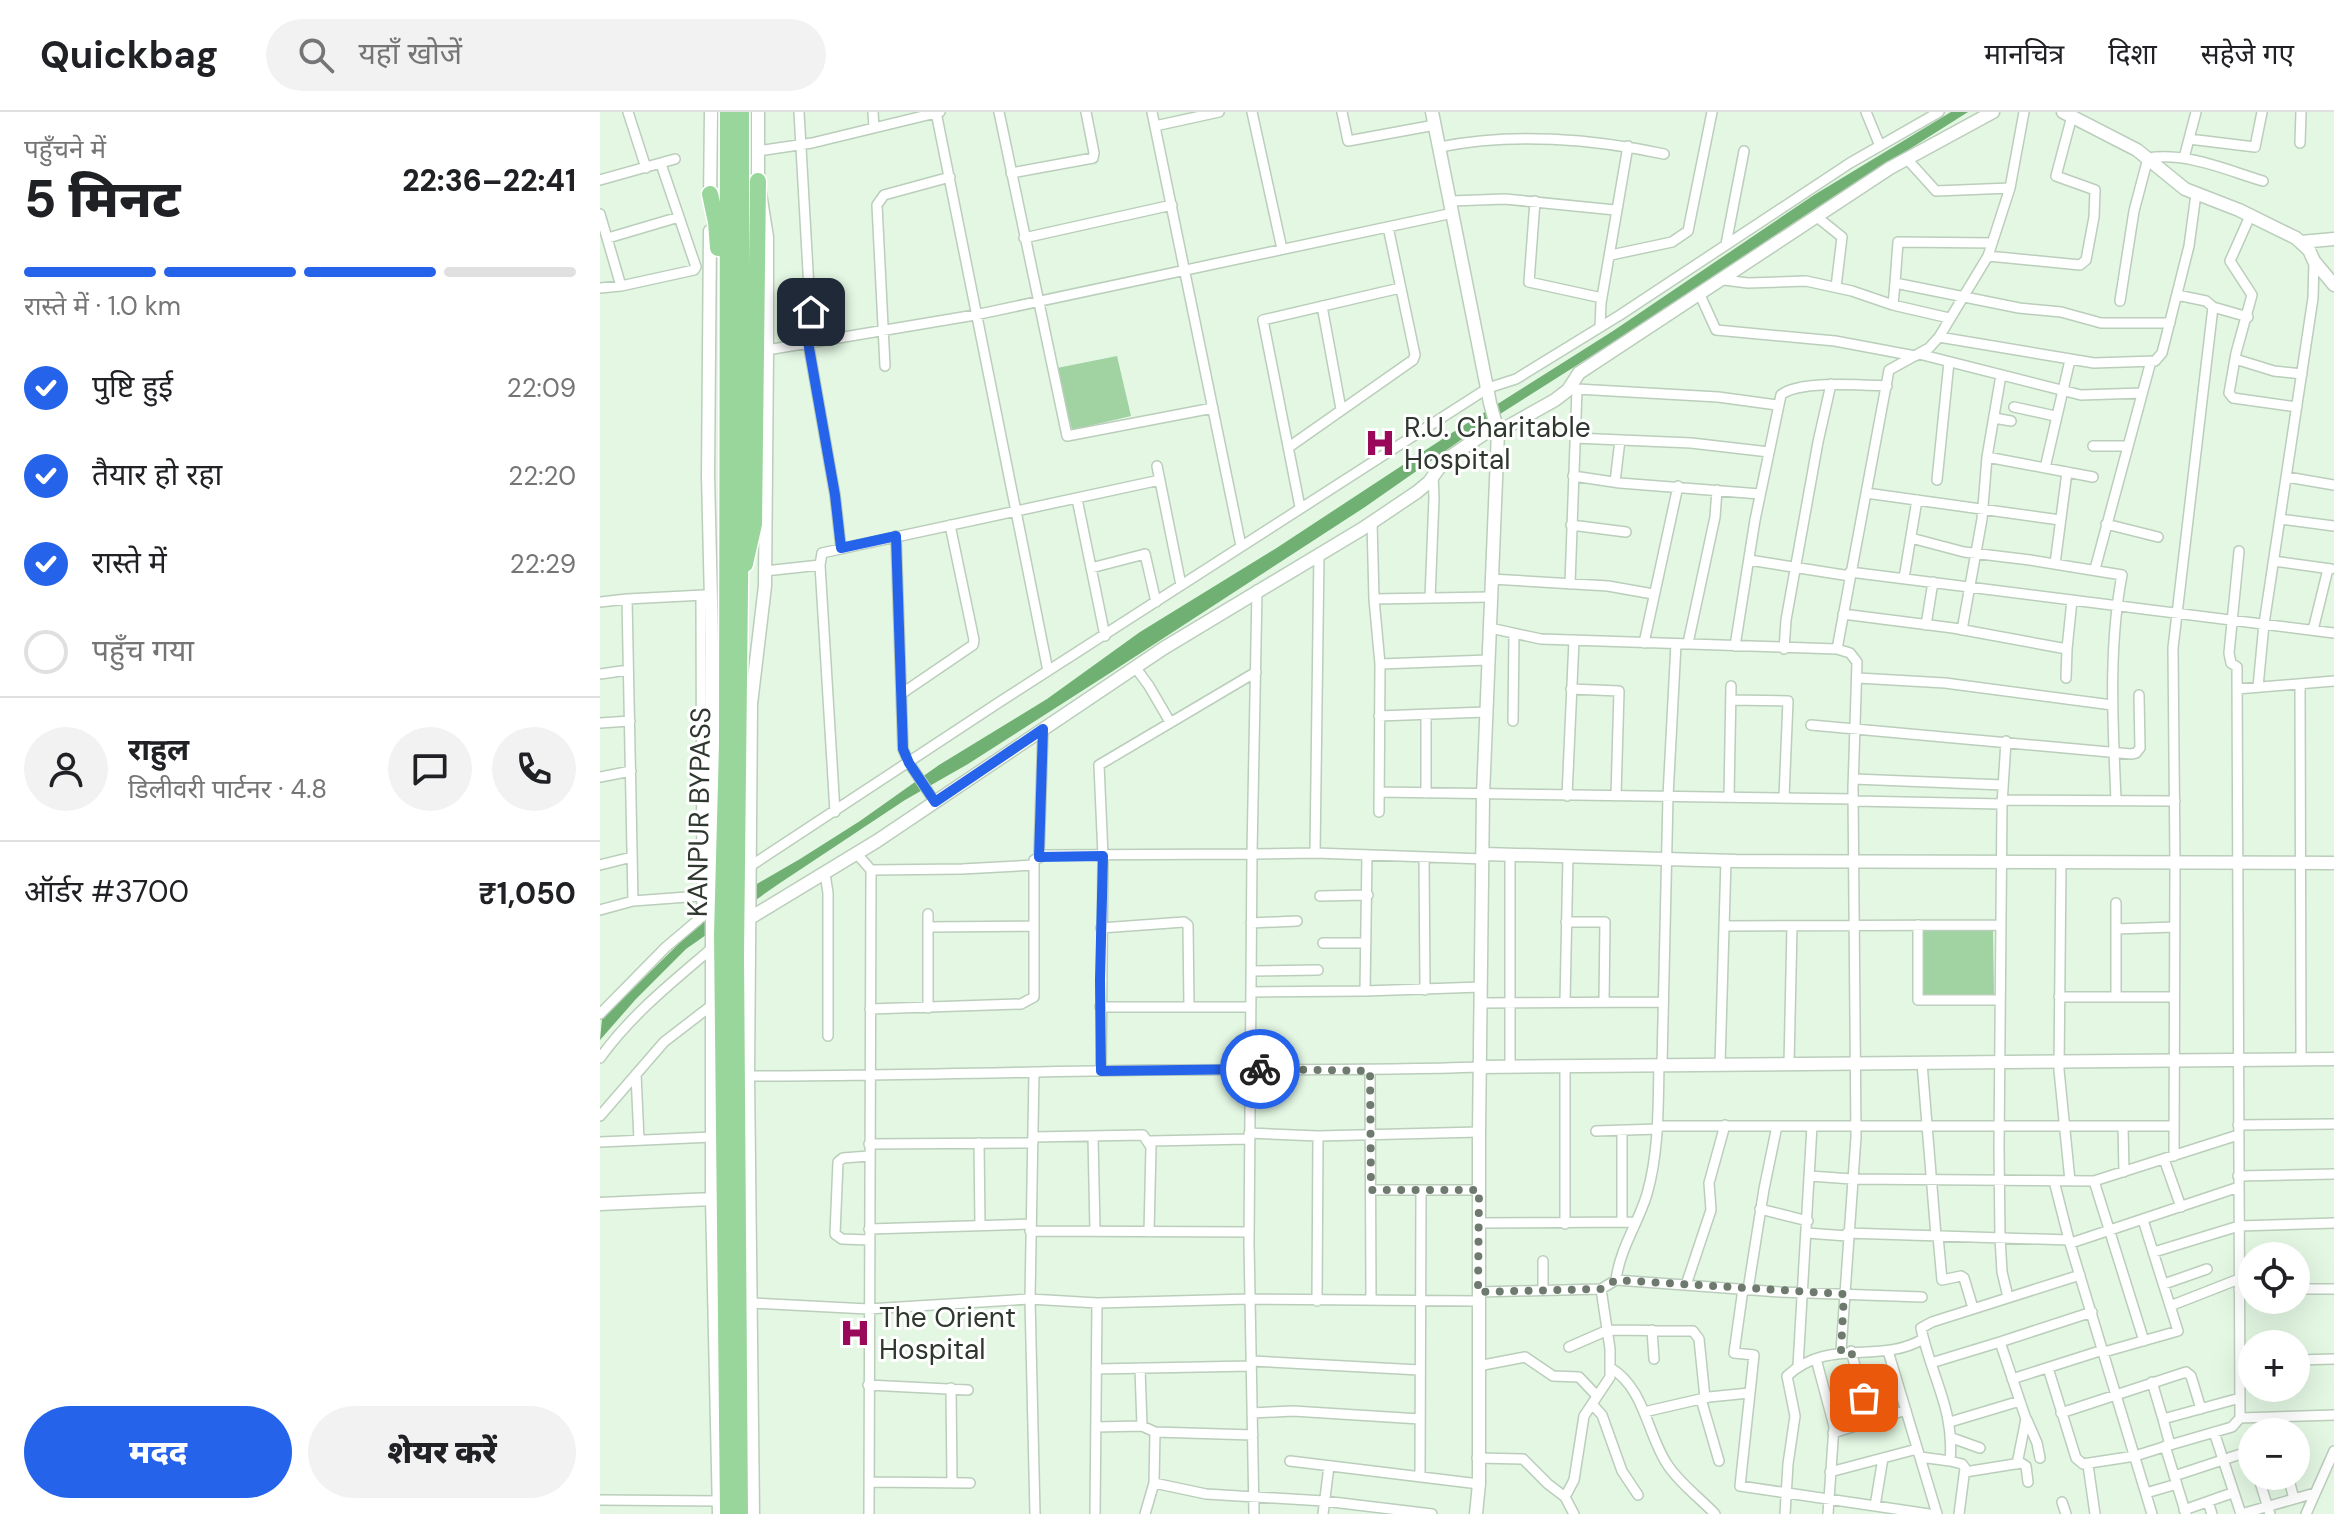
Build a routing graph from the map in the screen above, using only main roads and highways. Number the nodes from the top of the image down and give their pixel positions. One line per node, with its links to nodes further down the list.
1 (728, 112): 5 (highway, KANPUR BYPASS)
2 (741, 112): 5 (highway, KANPUR BYPASS)
3 (758, 181): 5 (highway)
4 (710, 194): 5 (highway)
5 (734, 566): 6 (highway, KANPUR BYPASS); 7 (highway, KANPUR BYPASS)
6 (722, 1510)
7 (740, 1514)

